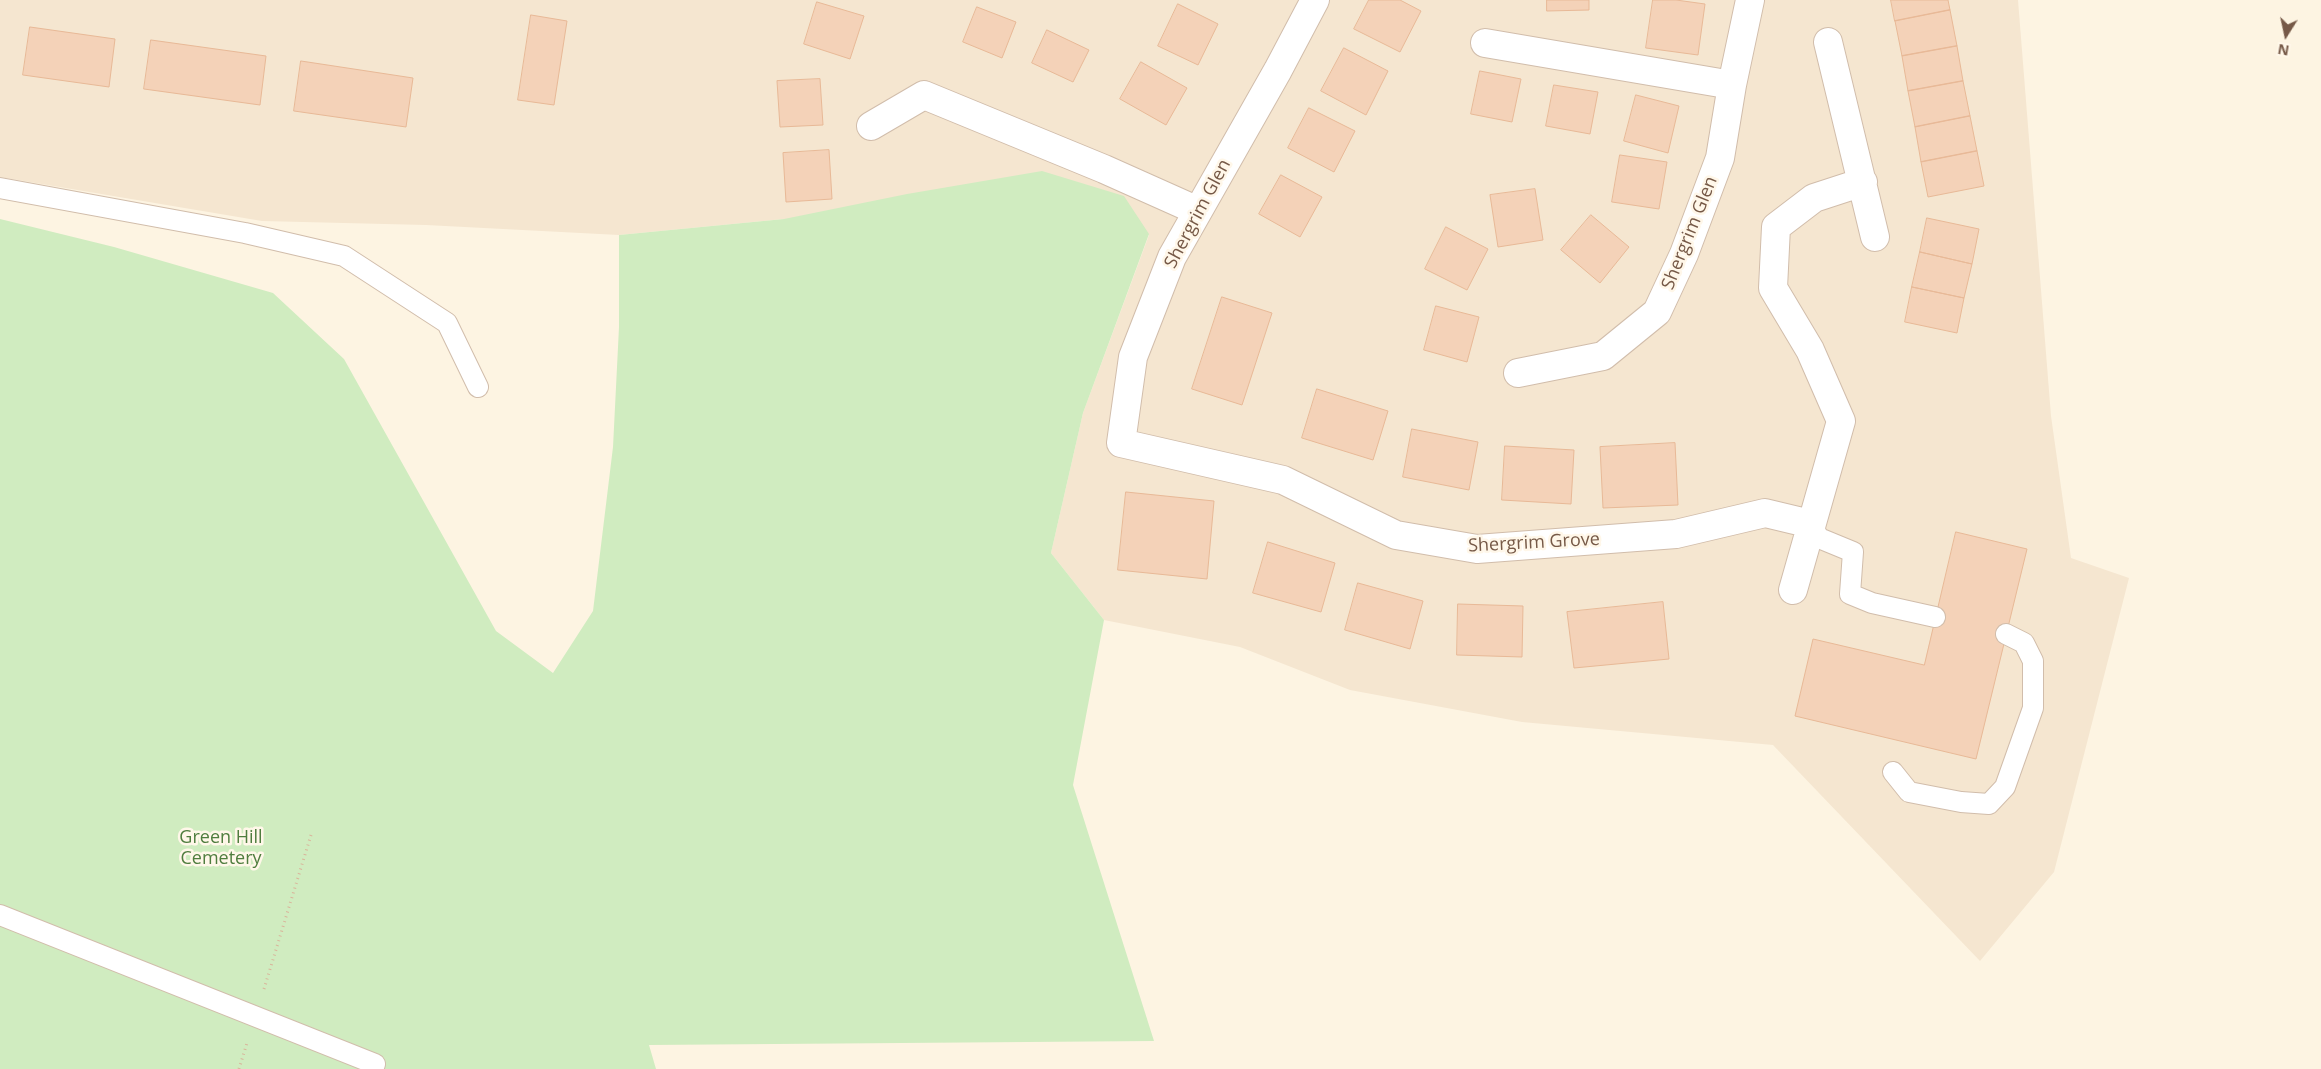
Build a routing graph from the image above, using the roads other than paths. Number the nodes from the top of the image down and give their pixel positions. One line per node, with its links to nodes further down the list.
1 (1315, 0): 9 (street, Shergrim Glen)
2 (1750, 0): 5 (street, Shergrim Glen)
3 (1828, 42): 7 (street)
4 (1485, 43): 5 (street)
5 (1732, 85): 11 (street, Shergrim Glen)
6 (871, 126): 9 (street)
7 (1864, 182): 10 (street); 14 (street)
8 (0, 188): 12 (lane)
9 (1198, 211): 13 (street, Shergrim Glen)
10 (1875, 237)
11 (1518, 373)
12 (478, 387)
13 (1121, 443): 14 (street, Shergrim Grove)
14 (1811, 524): 15 (street); 16 (lane)
15 (1793, 590)
16 (1935, 617)
17 (2006, 634): 18 (lane)
18 (1893, 772)
19 (0, 915): 20 (lane)
20 (373, 1069)

